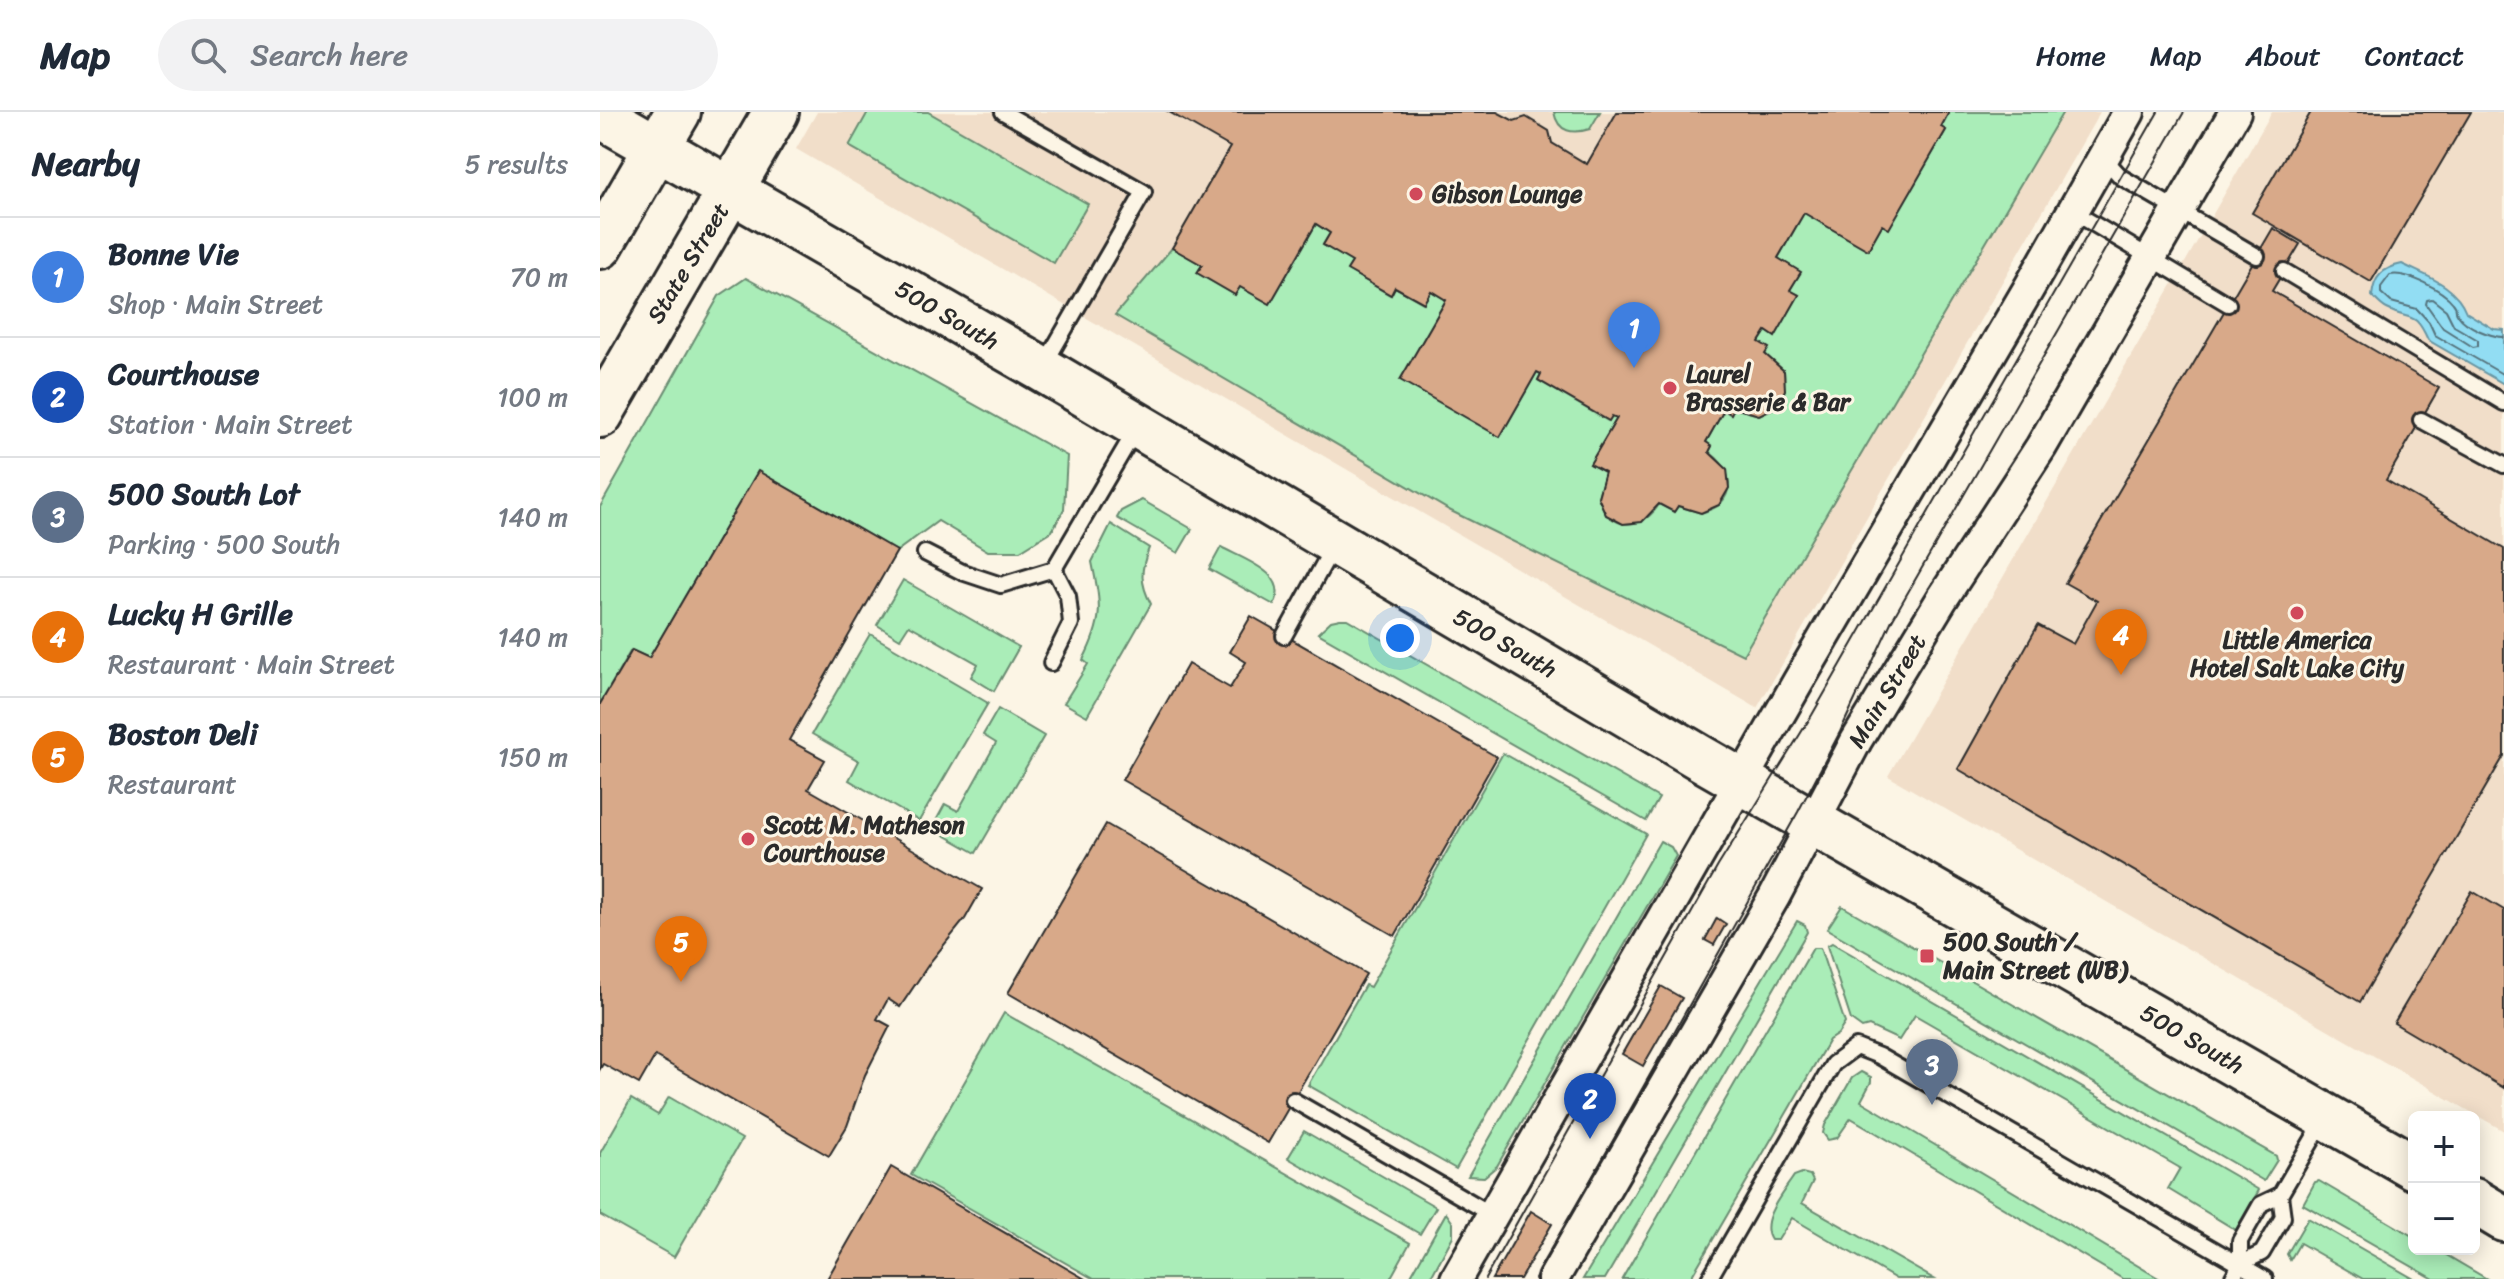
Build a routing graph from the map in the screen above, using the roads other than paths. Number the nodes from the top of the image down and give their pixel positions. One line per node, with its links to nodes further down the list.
1 (776, 112): 8 (main road, State Street)
2 (1003, 112): 16 (lane)
3 (2129, 112): 7 (street)
4 (2235, 112): 9 (street, Main Street)
5 (600, 115): 6 (main road, 500 South)
6 (668, 130): 8 (main road, 500 South); 11 (main road)
7 (2103, 157): 9 (lane); 10 (street)
8 (731, 192): 16 (main road, 500 South); 18 (main road, State Street)
9 (2177, 209): 12 (street, Main Street); 13 (lane)
10 (2072, 211): 12 (lane); 27 (street)
11 (600, 246)
12 (2150, 256): 15 (lane); 28 (street, Main Street)
13 (2257, 256)
14 (2284, 271): 17 (lane)
15 (2228, 304)
16 (1042, 369): 20 (main road, 500 South)
17 (2504, 403)
18 (600, 415)
19 (2421, 420): 21 (lane)
20 (1137, 427): 22 (main road, 500 South); 24 (lane)
21 (2504, 465)
22 (1335, 543): 25 (lane); 27 (main road, 500 South)
23 (925, 553): 24 (lane)
24 (1054, 569): 26 (lane)
25 (1284, 636)
26 (1051, 663)
27 (1741, 780): 28 (main road, 500 South); 34 (street)
28 (1813, 821): 30 (main road, 500 South); 38 (street, Main Street)
29 (1293, 1100): 34 (lane)
30 (2326, 1116): 31 (main road, 500 South); 32 (lane)
31 (2408, 1164)
32 (2280, 1195): 36 (lane); 36 (lane)
33 (2480, 1205): 35 (main road)
34 (1493, 1215): 37 (street)
35 (2504, 1219)
36 (2240, 1264): 39 (lane); 40 (lane); 41 (lane)
37 (1456, 1279)
38 (1553, 1279)
39 (1709, 1279)
40 (2232, 1279)
41 (2265, 1279)

